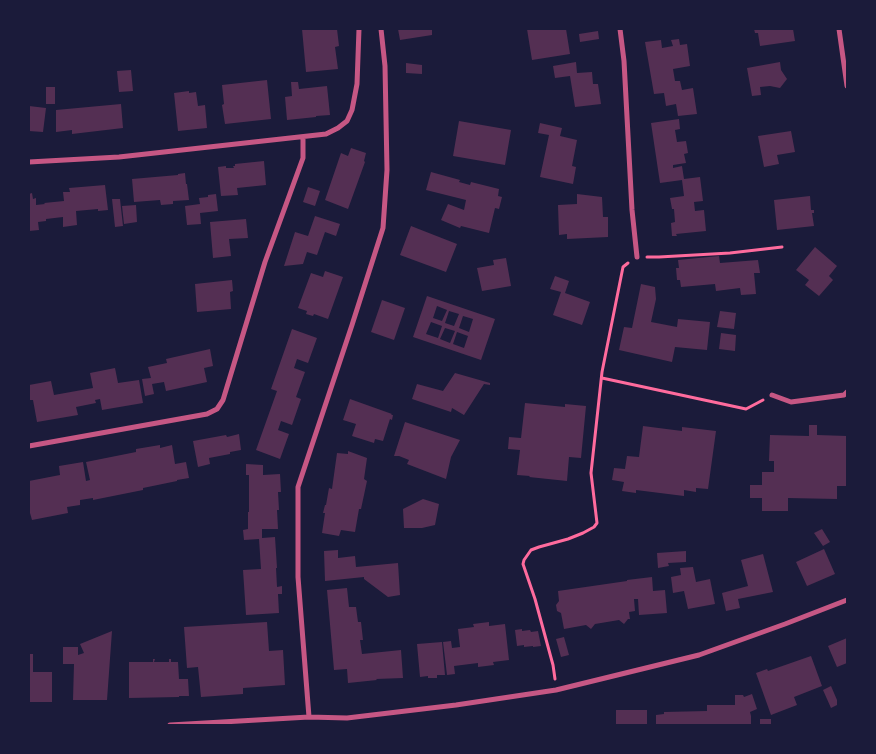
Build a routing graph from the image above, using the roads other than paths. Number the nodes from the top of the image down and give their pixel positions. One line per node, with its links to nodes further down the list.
1 (359, 29): 6 (street)
2 (382, 29): 13 (street)
3 (620, 29): 8 (street)
4 (840, 29): 5 (street)
5 (847, 86)
6 (303, 137): 7 (street); 11 (street)
7 (29, 162)
8 (637, 256)
9 (847, 392): 10 (street)
10 (772, 395)
11 (29, 446)
12 (847, 600): 13 (street)
13 (309, 717): 14 (street)
14 (170, 725)

